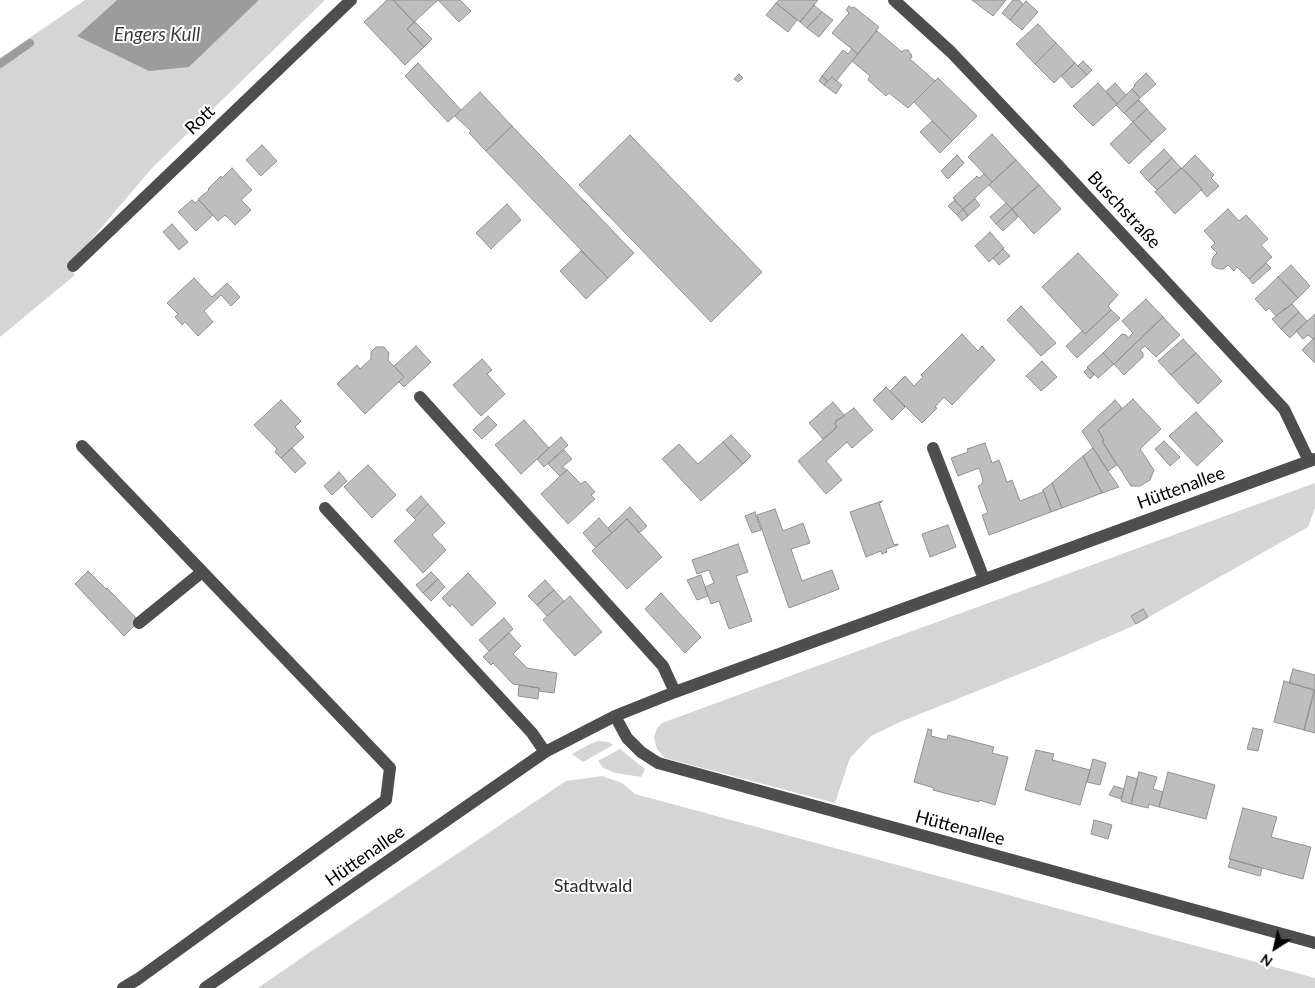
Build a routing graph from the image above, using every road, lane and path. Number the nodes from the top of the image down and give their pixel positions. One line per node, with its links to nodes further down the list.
1 (351, 0): 3 (street, Rott)
2 (894, 0): 7 (street, Buschstraße)
3 (73, 266)
4 (420, 397): 12 (street)
5 (82, 446): 9 (street)
6 (933, 448): 10 (street)
7 (1312, 460): 10 (street, Hüttenallee)
8 (325, 508): 14 (street)
9 (202, 572): 11 (street); 16 (street)
10 (984, 579): 12 (street, Hüttenallee)
11 (140, 623)
12 (674, 692): 13 (street, Hüttenallee)
13 (615, 716): 14 (street, Hüttenallee); 15 (street, Hüttenallee)
14 (545, 752): 17 (street, Hüttenallee)
15 (1315, 943)
16 (123, 988)
17 (205, 988)

